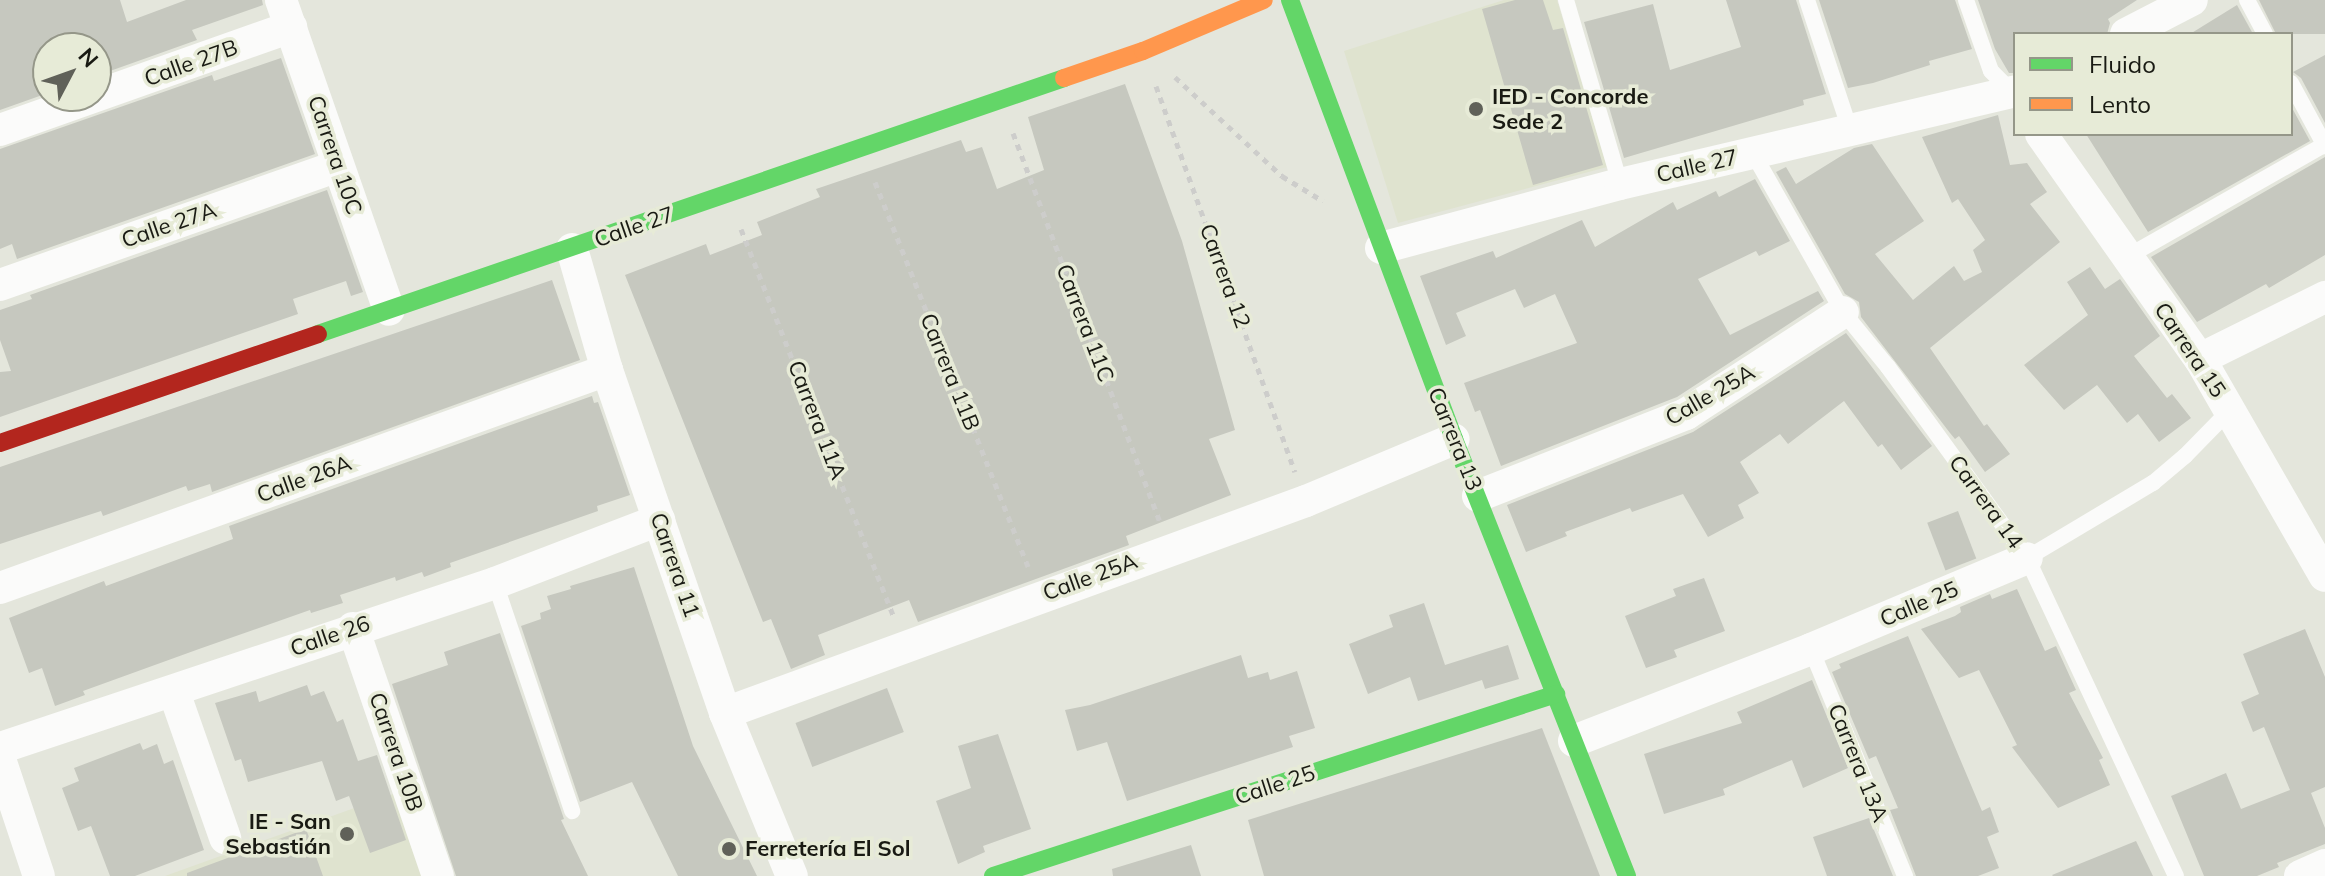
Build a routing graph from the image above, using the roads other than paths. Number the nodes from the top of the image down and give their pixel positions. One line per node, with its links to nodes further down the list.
1 (1264, 0): 22 (street, Calle 27)
2 (1290, 0): 21 (street, Carrera 13)
3 (1566, 0): 20 (lane)
4 (1807, 0): 15 (lane)
5 (1966, 0): 12 (lane)
6 (2192, 0): 9 (street)
7 (2247, 0): 10 (lane)
8 (286, 14): 14 (street, Calle 27B); 19 (street, Carrera 10C)
9 (2130, 32)
10 (2264, 32)
11 (2293, 87): 17 (lane)
12 (2013, 92)
13 (2013, 93): 15 (street, Calle 27)
14 (0, 130)
15 (1850, 130): 18 (street, Calle 27)
16 (2042, 136): 23 (street, Carrera 15)
17 (2325, 146): 23 (lane)
18 (1753, 153): 20 (street, Calle 27); 27 (lane, Carrera 14)
19 (338, 166): 24 (street, Calle 27A); 26 (street, Carrera 10C)
20 (1620, 184): 21 (street, Calle 27)
21 (1381, 248): 31 (street, Carrera 13)
22 (572, 249): 26 (street, Calle 27); 29 (street, Carrera 11)
23 (2125, 258): 28 (street, Carrera 15)
24 (0, 285)
25 (2325, 297): 28 (street)
26 (389, 310): 32 (street, Calle 27)
27 (1843, 312): 33 (street, Calle 25A); 35 (lane, Carrera 14)
28 (2200, 359): 30 (street, Carrera 15)
29 (607, 370): 34 (street, Carrera 11); 38 (street, Calle 26A)
30 (2230, 410): 35 (lane, Calle 25); 36 (street, Carrera 15)
31 (1454, 439): 33 (street, Carrera 13); 43 (street, Calle 25A)
32 (0, 443)
33 (1478, 496): 42 (street, Carrera 13)
34 (659, 520): 37 (street, Calle 26); 43 (street, Carrera 11)
35 (2027, 558): 40 (street, Calle 25); 56 (lane, Carrera 14)
36 (2325, 576)
37 (495, 583): 39 (street, Calle 26); 47 (lane)
38 (0, 588)
39 (353, 628): 41 (street, Calle 26); 51 (street, Carrera 10B)
40 (1811, 649): 44 (street, Calle 25); 55 (lane, Carrera 13A)
41 (174, 692): 45 (street, Calle 26); 48 (street)
42 (1556, 694): 44 (street, Carrera 13); 53 (street, Calle 25)
43 (725, 713): 52 (street, Carrera 11)
44 (1574, 741): 54 (street, Carrera 13)
45 (0, 748)
46 (0, 759): 50 (street)
47 (572, 811)
48 (225, 838)
49 (2325, 865): 57 (street)
50 (39, 876)
51 (438, 876)
52 (792, 876)
53 (993, 876)
54 (1627, 876)
55 (1905, 876)
56 (2176, 876)
57 (2300, 876)

